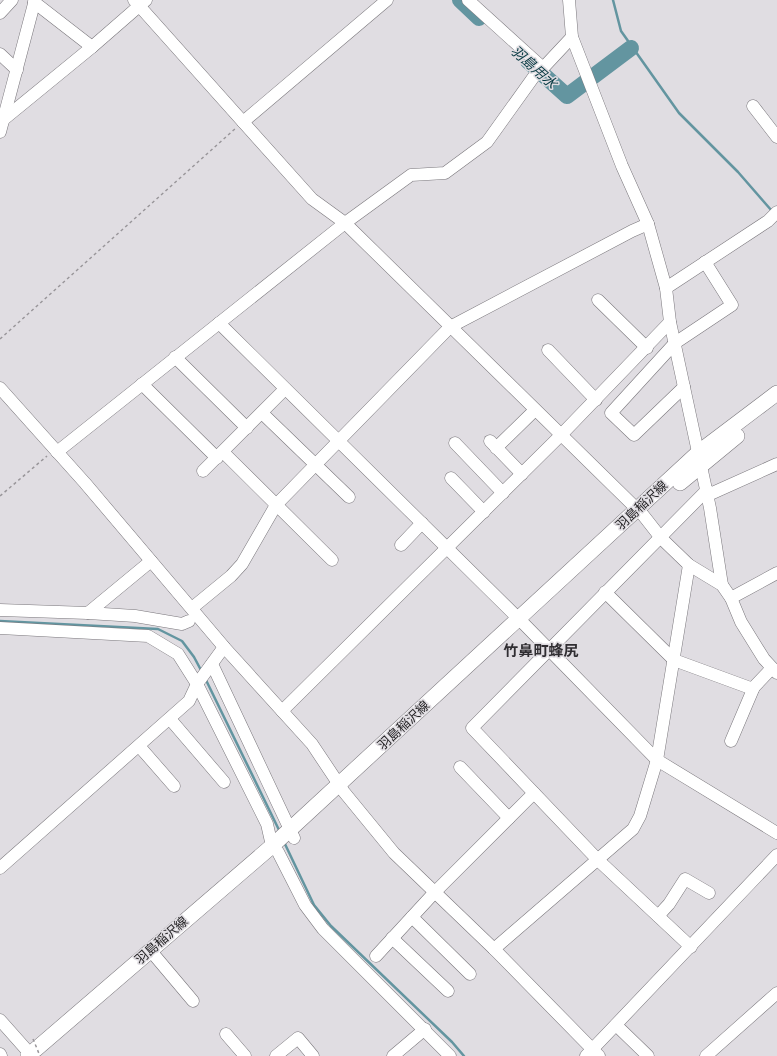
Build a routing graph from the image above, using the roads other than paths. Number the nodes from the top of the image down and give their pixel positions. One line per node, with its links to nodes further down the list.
1 (12, 0): 7 (street)
2 (387, 0): 15 (street)
3 (468, 0): 12 (street)
4 (569, 0): 8 (street)
5 (35, 1): 9 (street); 11 (street)
6 (140, 2): 9 (street); 15 (street)
7 (0, 13)
8 (572, 37): 12 (street); 20 (street)
9 (92, 47): 14 (street)
10 (0, 54): 11 (street)
11 (17, 70): 14 (street)
12 (540, 71): 19 (street)
13 (753, 106): 17 (street)
14 (4, 119): 16 (street)
15 (243, 122): 19 (street)
16 (0, 132)
17 (777, 137)
18 (777, 212): 21 (street)
19 (345, 223): 25 (street); 26 (street)
20 (648, 224): 22 (street); 26 (street)
21 (705, 262): 22 (street); 27 (street)
22 (666, 288): 24 (street)
23 (598, 300): 28 (street)
24 (670, 322): 27 (street); 28 (street)
25 (219, 323): 30 (street); 34 (street)
26 (450, 327): 38 (street); 42 (street)
27 (675, 343): 32 (street); 32 (street)
28 (647, 348): 36 (street)
29 (548, 350): 36 (street)
30 (175, 357): 31 (street); 40 (street)
31 (142, 384): 44 (street); 45 (street)
32 (684, 387): 46 (street)
33 (0, 388): 44 (street)
34 (285, 389): 39 (street); 42 (street)
35 (777, 393): 46 (main road, 羽島稲沢線)
36 (596, 400): 41 (street)
37 (777, 405): 46 (main road, 羽島稲沢線)
38 (535, 410): 41 (street); 50 (street)
39 (262, 413): 40 (street); 48 (street)
40 (247, 428): 45 (street)
41 (560, 435): 50 (street); 57 (street)
42 (339, 442): 48 (street); 58 (street)
43 (455, 443): 52 (street)
44 (55, 451): 63 (street)
45 (220, 455): 49 (street); 55 (street)
46 (700, 458): 53 (street); 57 (main road, 羽島稲沢線)
47 (777, 464): 53 (street)
48 (315, 465): 54 (street); 55 (street)
49 (203, 471)
50 (522, 474): 52 (street)
51 (451, 478): 56 (street)
52 (503, 493): 56 (street)
53 (707, 493): 59 (street); 66 (street)
54 (349, 497)
55 (276, 505): 62 (street); 69 (street)
56 (484, 512): 61 (street)
57 (639, 512): 59 (street); 73 (main road, 羽島稲沢線)
58 (422, 523): 60 (street); 61 (street)
59 (660, 538): 64 (street); 67 (street)
60 (401, 544)
61 (447, 548): 73 (street); 82 (street)
62 (332, 560)
63 (151, 561): 69 (street); 71 (street)
64 (689, 565): 66 (street); 78 (street)
65 (777, 573): 68 (street)
66 (722, 585): 68 (street)
67 (605, 592): 77 (street); 78 (street)
68 (731, 598): 79 (street)
69 (192, 608): 76 (street)
70 (0, 610): 71 (street)
71 (88, 613): 72 (street)
72 (189, 621)
73 (522, 622): 77 (street); 90 (main road, 羽島稲沢線)
74 (5, 628): 75 (street); 80 (street)
75 (0, 637)
76 (224, 646): 80 (street); 82 (street)
77 (548, 650): 86 (street); 91 (street)
78 (674, 660): 81 (street); 86 (street)
79 (775, 671): 81 (street)
80 (204, 674): 83 (street); 94 (street); 94 (street)
81 (753, 690): 84 (street)
82 (282, 711): 90 (street)
83 (170, 719): 85 (street); 88 (street)
84 (731, 741)
85 (140, 746): 89 (street); 97 (street)
86 (657, 760): 93 (street); 96 (street)
87 (460, 767): 92 (street)
88 (224, 782)
89 (174, 786)
90 (341, 788): 94 (main road, 羽島稲沢線); 98 (street)
91 (534, 793): 92 (street); 96 (street)
92 (509, 818): 98 (street)
93 (777, 833)
94 (284, 841): 105 (main road, 羽島稲沢線); 113 (street)
95 (777, 856): 103 (street)
96 (598, 860): 100 (street); 104 (street)
97 (0, 868)
98 (434, 893): 101 (street); 104 (street)
99 (709, 893): 100 (street)
100 (658, 916): 103 (street)
101 (412, 917): 102 (street); 107 (street)
102 (392, 938): 106 (street); 108 (street)
103 (691, 947): 112 (street)
104 (494, 949): 115 (street)
105 (153, 953): 110 (street); 116 (main road, 羽島稲沢線)
106 (376, 956)
107 (470, 974)
108 (448, 991)
109 (777, 993): 123 (street)
110 (193, 1001)
111 (0, 1020): 116 (street)
112 (616, 1025): 115 (street); 122 (street)
113 (425, 1029): 120 (street); 121 (street)
114 (226, 1034): 117 (street)
115 (592, 1054)
116 (34, 1056)
117 (245, 1056)
118 (276, 1056): 119 (street)
119 (313, 1056)
120 (393, 1056)
121 (450, 1056)
122 (648, 1056)
123 (706, 1056)

